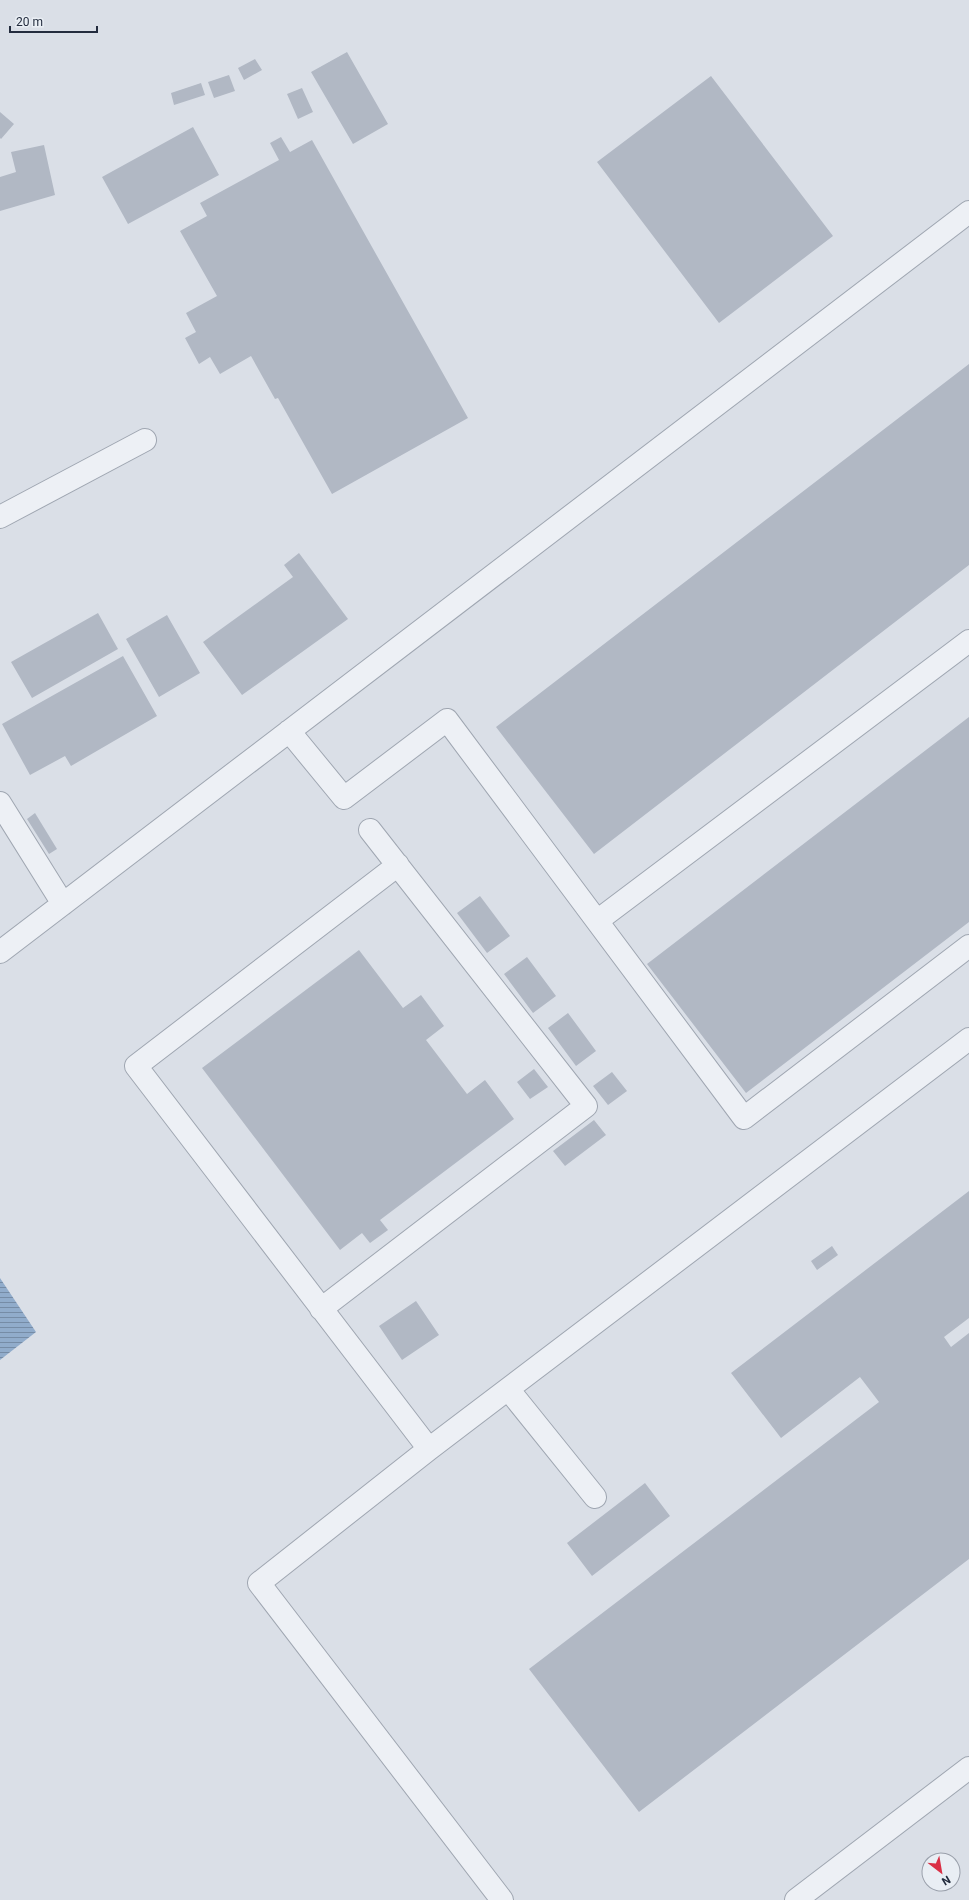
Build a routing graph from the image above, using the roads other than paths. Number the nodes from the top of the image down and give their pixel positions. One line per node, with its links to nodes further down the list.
1 (969, 212): 5 (street)
2 (145, 440): 3 (street)
3 (0, 517)
4 (969, 641): 10 (street)
5 (289, 731): 9 (street); 10 (street)
6 (0, 803): 9 (street)
7 (370, 830): 8 (street)
8 (398, 866): 14 (street); 14 (street)
9 (63, 904): 12 (street)
10 (597, 921): 11 (street)
11 (969, 946)
12 (0, 952)
13 (969, 1039): 15 (street)
14 (321, 1308): 16 (street)
15 (508, 1389): 16 (street); 17 (street)
16 (429, 1449): 19 (street)
17 (595, 1497)
18 (969, 1768): 20 (street)
19 (502, 1900)
20 (796, 1900)

